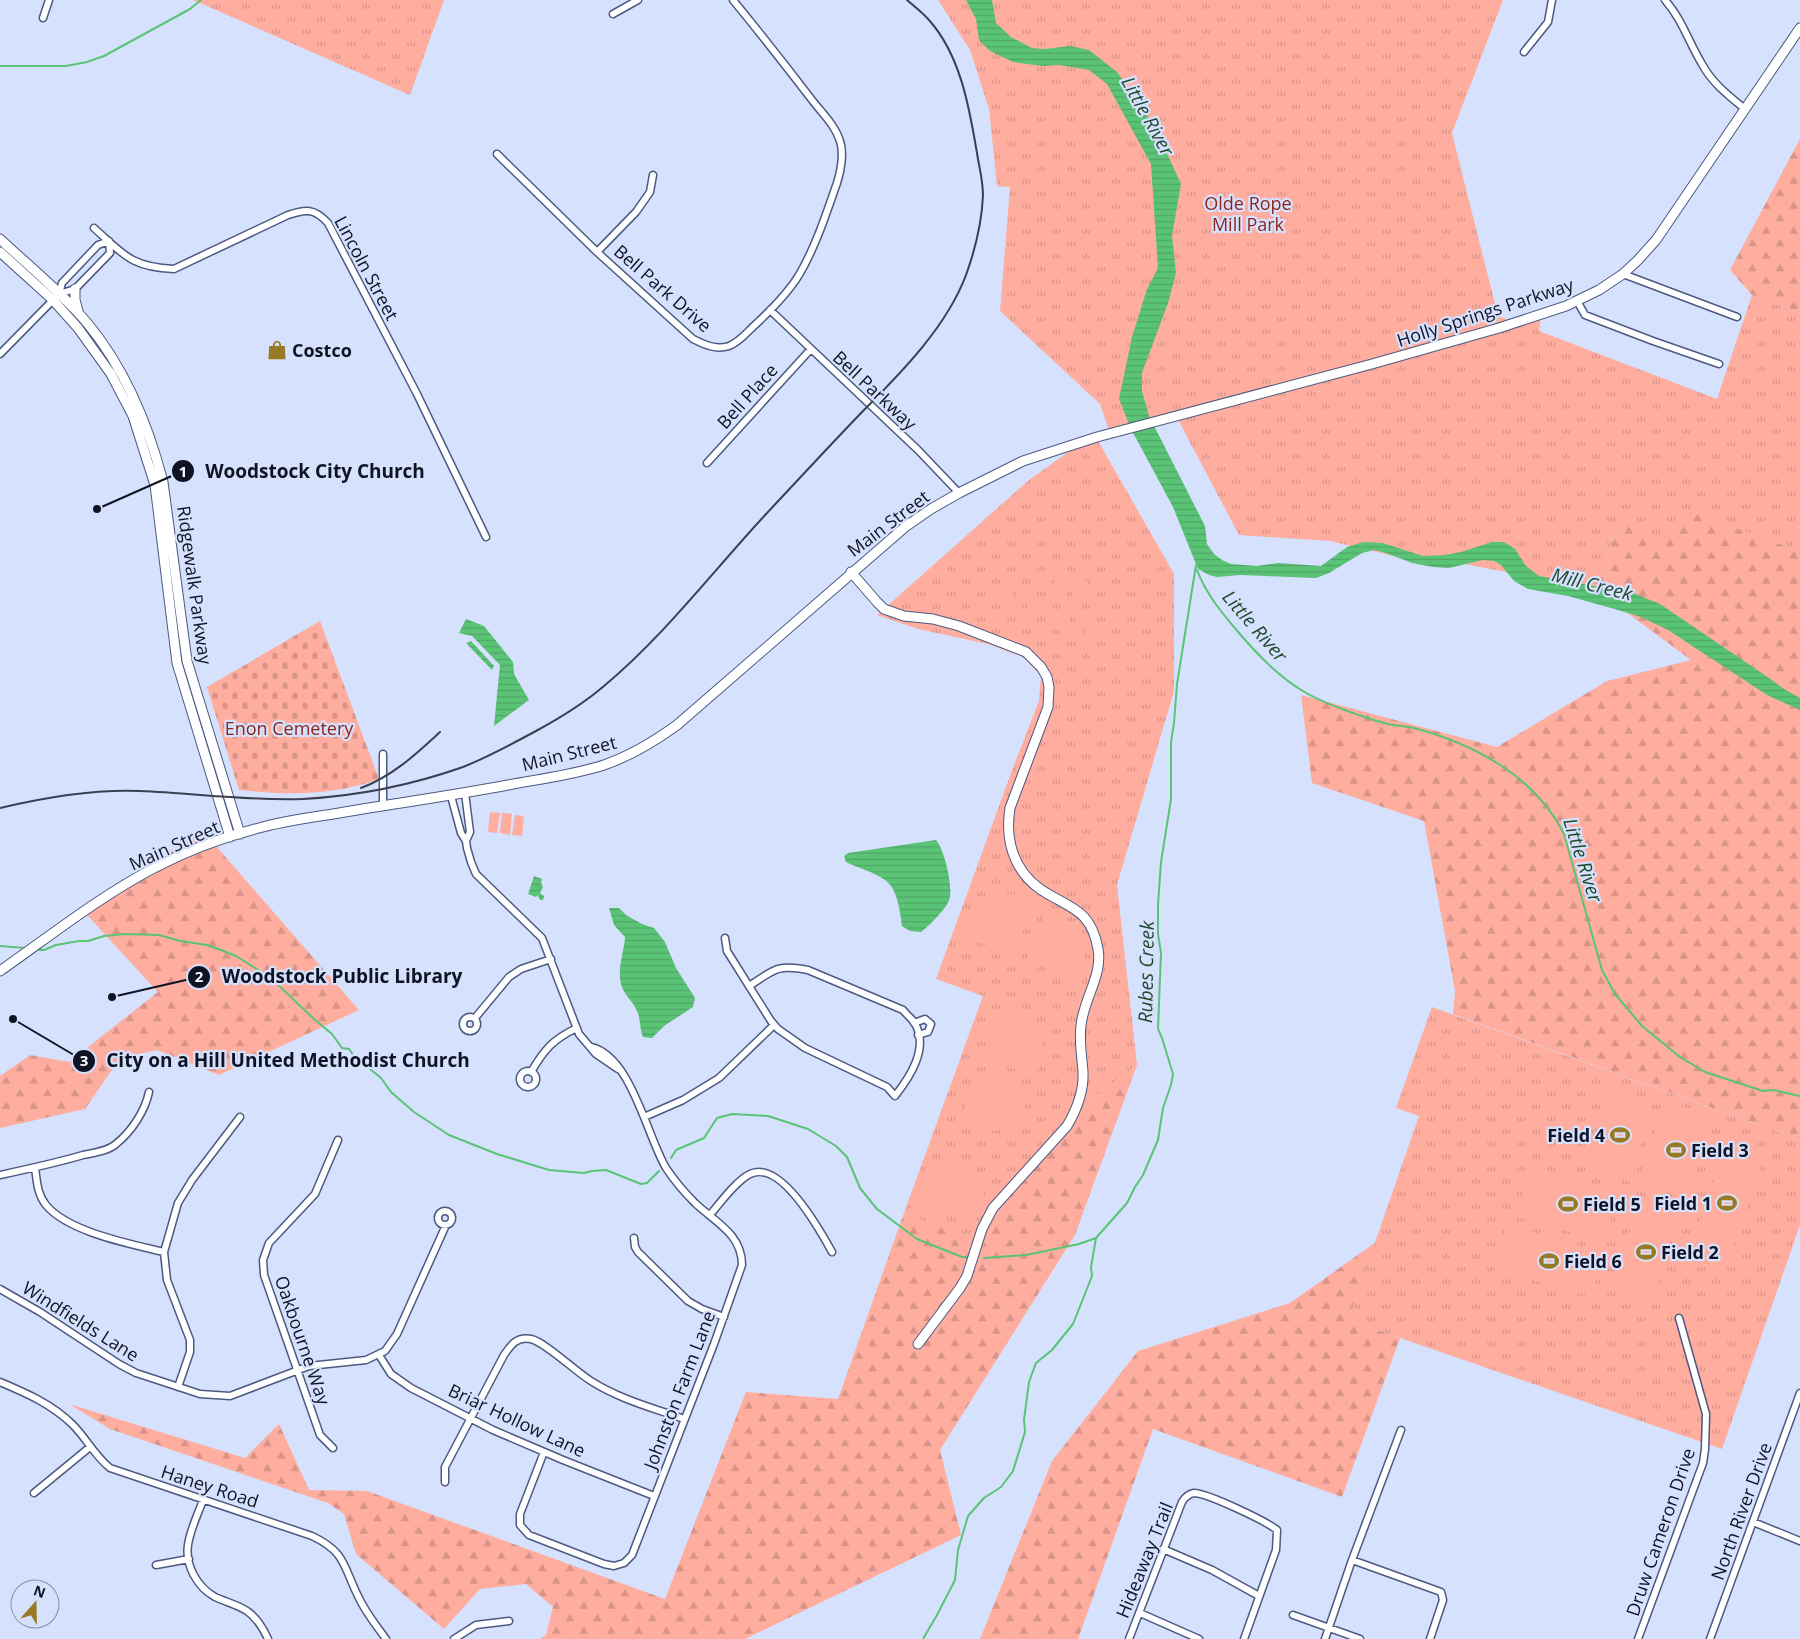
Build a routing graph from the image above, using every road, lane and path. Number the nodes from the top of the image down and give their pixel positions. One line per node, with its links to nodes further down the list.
1 (638, 0): 6 (street)
2 (733, 0): 22 (street, Bell Park Drive)
3 (1552, 0): 9 (street)
4 (1665, 0): 10 (street)
5 (47, 1): 7 (street)
6 (613, 14)
7 (43, 18)
8 (1800, 28): 10 (main road, Holly Springs Parkway)
9 (1524, 52)
10 (1745, 109): 18 (main road, Holly Springs Parkway)
11 (497, 154): 17 (street, Bell Park Drive)
12 (653, 175): 17 (street)
13 (94, 228): 15 (street, Lincoln Street)
14 (0, 239): 20 (main road, Ridgewalk Parkway)
15 (109, 241): 19 (street); 20 (street); 31 (street, Lincoln Street)
16 (0, 252): 20 (main road, Ridgewalk Parkway)
17 (597, 252): 22 (street, Bell Park Drive)
18 (1623, 274): 21 (main road, Holly Springs Parkway); 24 (street)
19 (75, 289): 20 (street); 23 (main road)
20 (56, 297): 23 (main road, Ridgewalk Parkway); 26 (street); 38 (main road, Ridgewalk Parkway)
21 (1577, 301): 27 (street); 28 (main road, Holly Springs Parkway)
22 (770, 310): 25 (street, Bell Parkway)
23 (79, 314): 37 (main road, Ridgewalk Parkway)
24 (1737, 317)
25 (810, 350): 29 (street, Bell Place); 30 (street, Bell Parkway)
26 (0, 354)
27 (1719, 364)
28 (1203, 410): 30 (main road, Main Street)
29 (707, 463)
30 (959, 493): 32 (main road, Main Street)
31 (486, 537)
32 (851, 572): 34 (main road, Main Street); 64 (main road)
33 (383, 754): 36 (street)
34 (465, 793): 35 (main road, Main Street); 39 (street, Johnston Farm Lane)
35 (451, 796): 36 (main road, Main Street); 39 (street, Johnston Farm Lane)
36 (383, 805): 37 (main road, Main Street)
37 (240, 834): 38 (main road, Main Street)
38 (230, 837): 42 (main road, Main Street)
39 (466, 841): 41 (street, Johnston Farm Lane)
40 (725, 938): 43 (street)
41 (551, 959): 44 (street); 47 (street, Johnston Farm Lane)
42 (0, 971)
43 (749, 986): 45 (street); 46 (street)
44 (474, 1018)
45 (914, 1023): 48 (street); 48 (street)
46 (774, 1024): 48 (street); 52 (street)
47 (577, 1028): 49 (street); 52 (street, Johnston Farm Lane)
48 (918, 1035)
49 (531, 1072)
50 (149, 1092): 54 (street)
51 (240, 1117): 59 (street)
52 (644, 1117): 56 (street, Johnston Farm Lane)
53 (338, 1140): 66 (street, Oakbourne Way)
54 (35, 1168): 55 (street); 59 (street)
55 (0, 1175)
56 (710, 1215): 60 (street); 62 (street, Johnston Farm Lane)
57 (446, 1225): 65 (street)
58 (634, 1238): 62 (street)
59 (164, 1252): 68 (street)
60 (832, 1252)
61 (0, 1289): 68 (street, Windfields Lane)
62 (724, 1317): 71 (street, Johnston Farm Lane)
63 (1678, 1318): 100 (street, Druw Cameron Drive)
64 (918, 1344)
65 (379, 1355): 66 (street, Windfields Lane); 70 (street, Briar Hollow Lane)
66 (297, 1370): 68 (street, Windfields Lane); 74 (street, Oakbourne Way)
67 (0, 1382): 73 (street, Haney Road)
68 (178, 1387)
69 (1800, 1393): 80 (street, North River Drive)
70 (471, 1418): 71 (street); 75 (street, Briar Hollow Lane); 76 (street)
71 (684, 1419): 78 (street, Johnston Farm Lane)
72 (1401, 1430): 84 (street)
73 (90, 1447): 77 (street); 79 (street, Haney Road)
74 (333, 1448)
75 (544, 1452): 78 (street, Briar Hollow Lane); 78 (street, Johnston Farm Lane)
76 (446, 1482)
77 (34, 1493)
78 (654, 1496)
79 (202, 1500): 83 (street); 92 (street, Haney Road)
80 (1753, 1522): 81 (street); 101 (street, North River Drive)
81 (1800, 1541)
82 (1164, 1550): 86 (street); 86 (street, Hideaway Trail); 87 (street, Hideaway Trail)
83 (189, 1559): 85 (street); 91 (street)
84 (1352, 1560): 90 (street); 99 (street)
85 (156, 1565)
86 (1259, 1596): 96 (street, Hideaway Trail)
87 (1140, 1613): 94 (street, Hideaway Trail); 95 (street)
88 (1293, 1615): 90 (street)
89 (508, 1621): 93 (street)
90 (1329, 1628): 97 (street); 98 (street)
91 (268, 1639)
92 (386, 1639)
93 (454, 1639)
94 (1129, 1639)
95 (1200, 1639)
96 (1244, 1639)
97 (1325, 1639)
98 (1360, 1639)
99 (1430, 1639)
100 (1638, 1639)
101 (1710, 1639)

